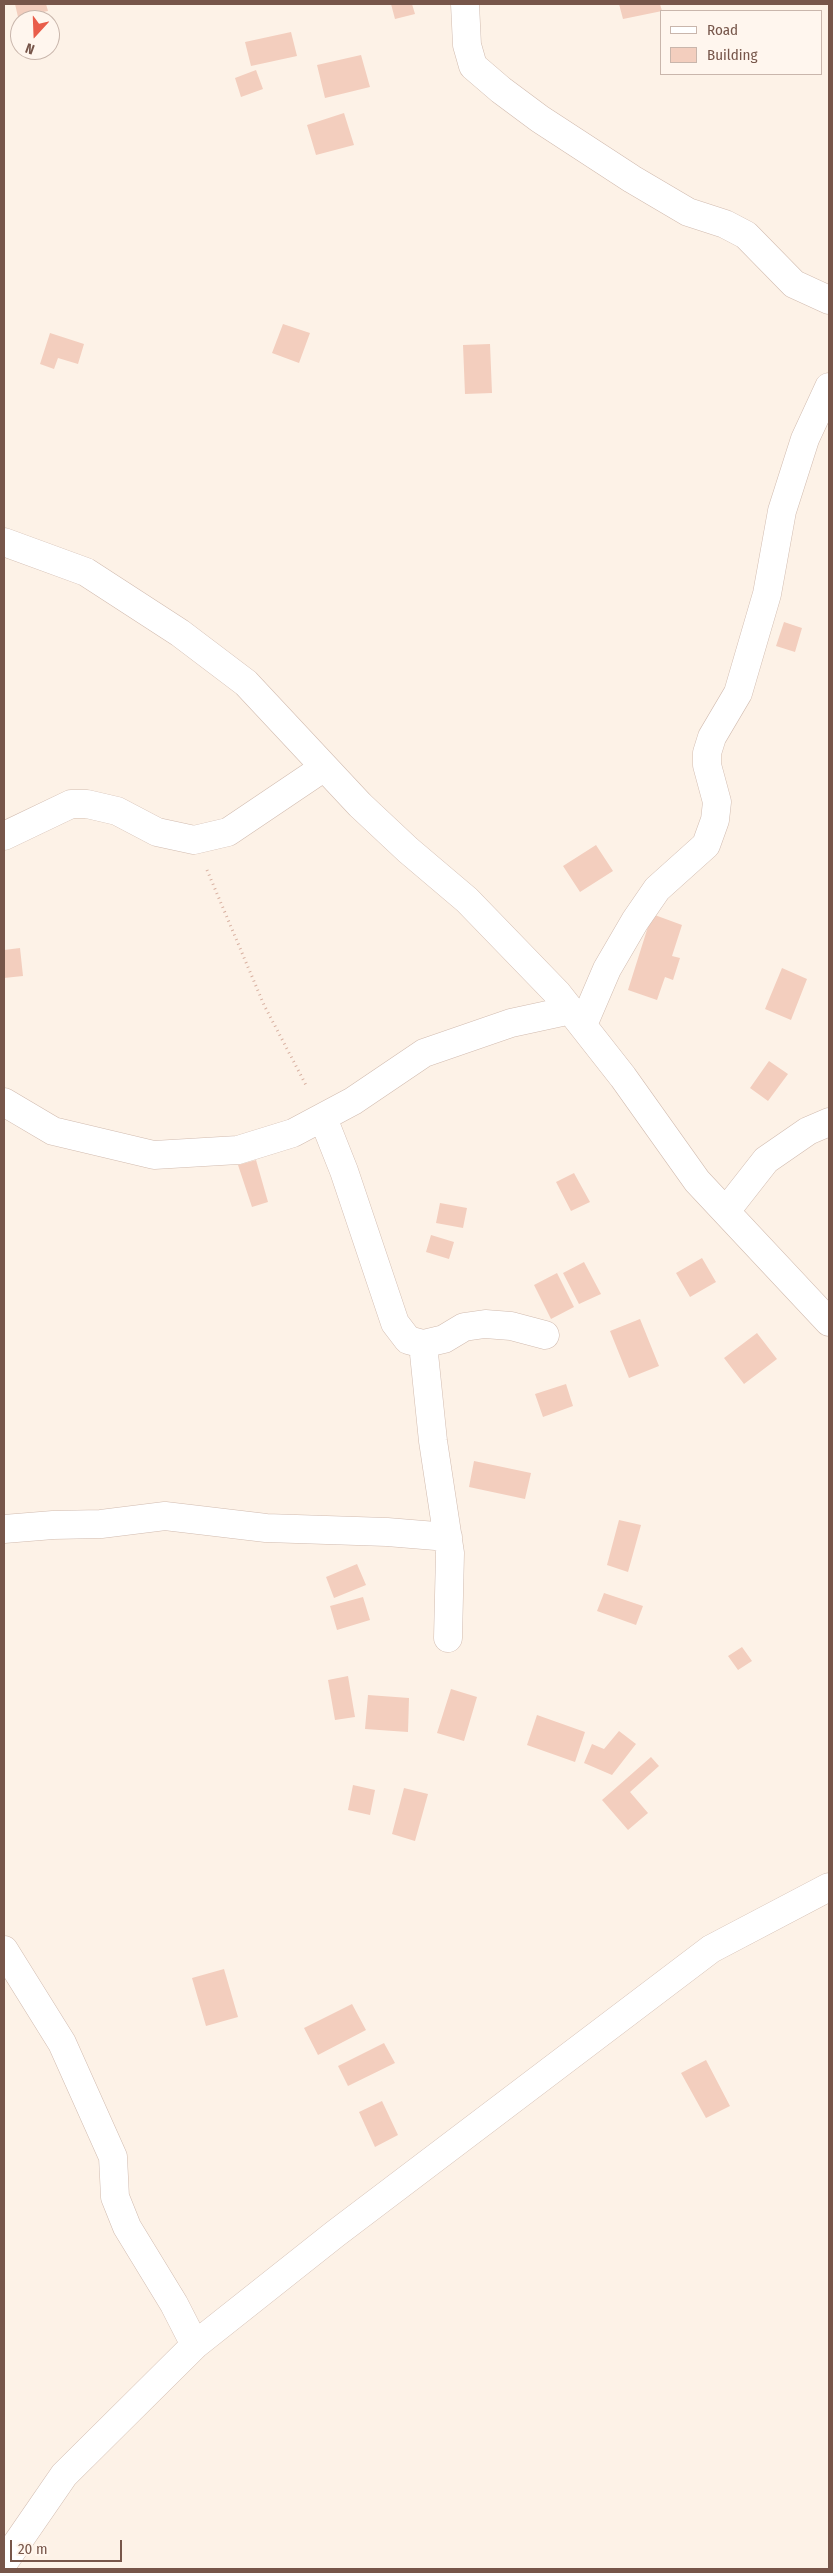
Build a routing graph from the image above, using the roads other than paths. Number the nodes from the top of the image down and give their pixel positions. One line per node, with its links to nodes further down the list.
1 (465, 4): 2 (street)
2 (829, 300)
3 (829, 387): 7 (street)
4 (4, 542): 5 (street)
5 (323, 768): 6 (street); 7 (street)
6 (4, 836)
7 (577, 1018): 9 (street); 11 (street)
8 (4, 1102): 9 (street)
9 (323, 1118): 14 (street)
10 (829, 1122): 11 (street)
11 (726, 1211): 12 (street)
12 (829, 1322)
13 (545, 1335): 14 (street)
14 (423, 1344): 16 (street)
15 (4, 1529): 16 (street)
16 (448, 1537): 17 (street)
17 (448, 1638)
18 (829, 1887): 20 (street)
19 (4, 1950): 20 (street)
20 (195, 2345): 21 (street)
21 (4, 2562)

